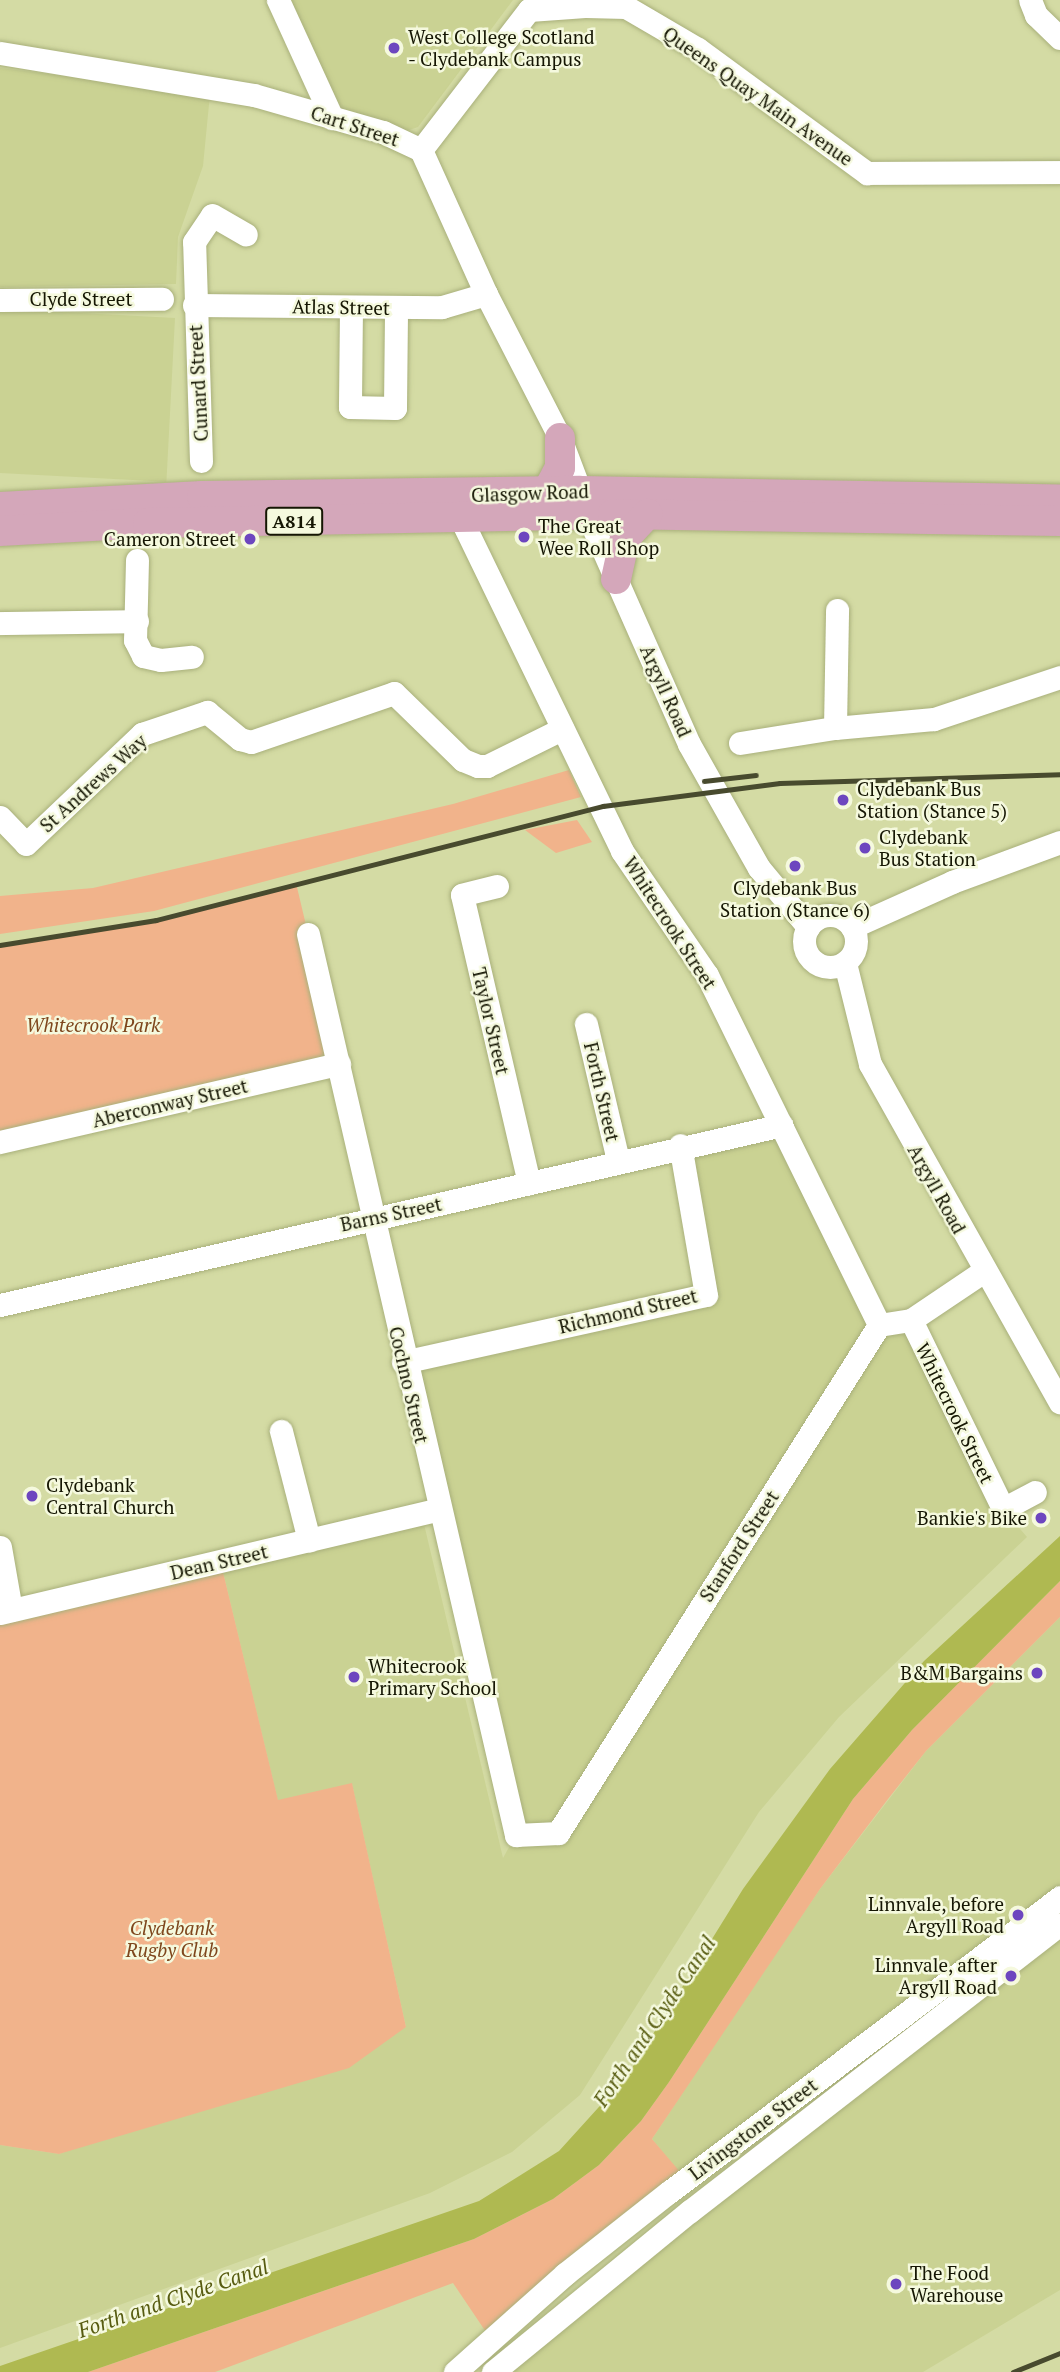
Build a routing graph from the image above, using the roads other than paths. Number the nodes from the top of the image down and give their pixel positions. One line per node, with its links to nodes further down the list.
1 (278, 0): 6 (street)
2 (1030, 0): 4 (street)
3 (586, 3): 7 (street, Queens Quay Main Avenue); 8 (street, Queens Quay Main Avenue)
4 (1060, 38)
5 (0, 53): 6 (street, Cart Street)
6 (332, 118): 7 (street, Cart Street)
7 (421, 150): 10 (street, Cart Street)
8 (1060, 172)
9 (246, 235): 13 (street, Cunard Street)
10 (486, 294): 15 (street, Atlas Street); 16 (street, Cart Street)
11 (162, 299): 12 (street, Clyde Street)
12 (0, 300)
13 (194, 305): 14 (street, Atlas Street); 17 (street, Cunard Street)
14 (351, 307): 15 (street, Atlas Street); 15 (street)
15 (396, 307)
16 (560, 438): 18 (main road); 20 (street, Cart Street)
17 (201, 461)
18 (547, 492): 20 (main road, Glasgow Road / A814); 21 (main road, Glasgow Road / A814)
19 (1060, 499): 20 (main road, Glasgow Road / A814)
20 (584, 503): 22 (main road, Glasgow Road / A814); 25 (main road, Glasgow Road / A814); 27 (street, Argyll Road)
21 (0, 507)
22 (647, 514): 23 (main road, Glasgow Road / A814); 27 (main road)
23 (1060, 521)
24 (0, 530): 25 (main road, Glasgow Road / A814)
25 (467, 530): 34 (street, Whitecrook Street)
26 (137, 560): 29 (street)
27 (616, 579): 39 (street, Argyll Road)
28 (837, 610): 33 (street)
29 (137, 621): 30 (street); 31 (street)
30 (0, 623)
31 (192, 657)
32 (1060, 677): 33 (street)
33 (835, 728): 35 (street)
34 (562, 729): 36 (street, St Andrews Way); 45 (street, Whitecrook Street)
35 (740, 743)
36 (0, 817)
37 (1060, 842): 40 (street)
38 (496, 886): 49 (street, Taylor Street)
39 (808, 927): 40 (street); 42 (street)
40 (852, 927): 42 (street)
41 (308, 934): 44 (street, Cochno Street)
42 (845, 963): 51 (street, Argyll Road)
43 (586, 1024): 48 (street, Forth Street)
44 (339, 1064): 46 (street, Aberconway Street); 50 (street, Cochno Street)
45 (782, 1125): 47 (street, Barns Street); 54 (street, Whitecrook Street)
46 (0, 1142)
47 (680, 1145): 48 (street, Barns Street); 55 (street, Richmond Street)
48 (618, 1160): 49 (street, Barns Street)
49 (529, 1183): 50 (street, Barns Street)
50 (374, 1218): 52 (street, Barns Street); 55 (street, Cochno Street)
51 (984, 1271): 53 (street); 56 (street, Argyll Road)
52 (0, 1305)
53 (911, 1320): 54 (street); 58 (street, Whitecrook Street)
54 (879, 1325): 63 (street, Stanford Street)
55 (403, 1362): 59 (street, Cochno Street)
56 (1060, 1402)
57 (281, 1431): 60 (street)
58 (1035, 1492)
59 (438, 1510): 60 (street, Dean Street); 63 (street, Cochno Street)
60 (309, 1540): 62 (street, Dean Street)
61 (0, 1547): 62 (street)
62 (6, 1611)
63 (516, 1835)
64 (1060, 1897): 66 (street, Livingstone Street)
65 (1060, 1924): 67 (street, Livingstone Street)
66 (455, 2372)
67 (494, 2372)

